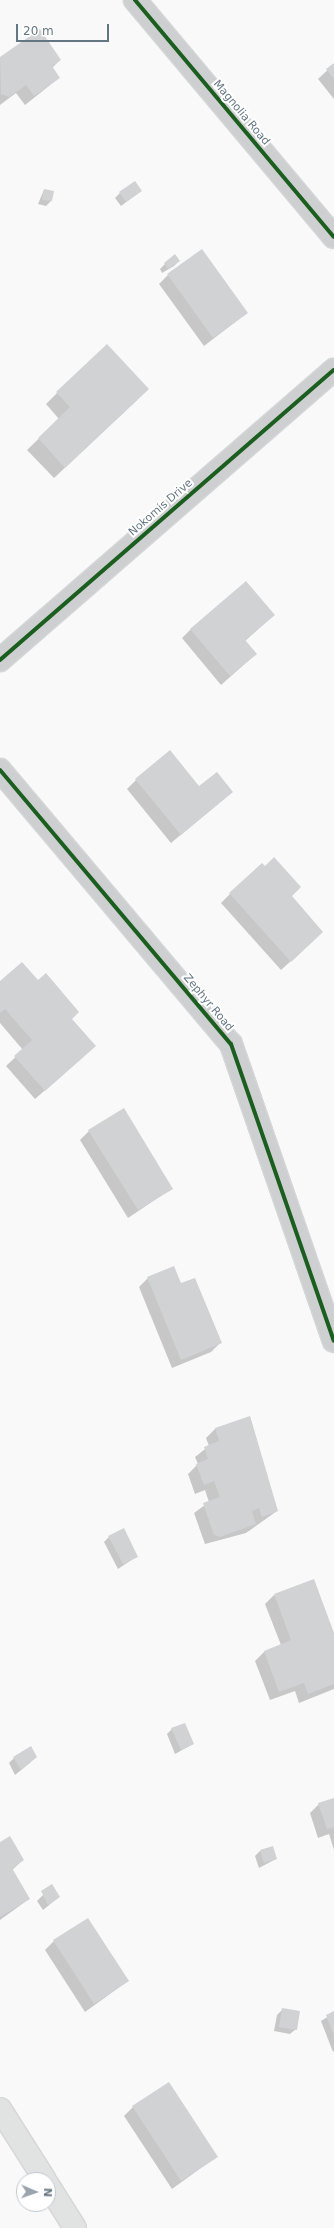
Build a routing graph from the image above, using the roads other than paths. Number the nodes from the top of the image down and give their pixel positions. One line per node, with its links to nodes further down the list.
1 (135, 0): 2 (street, Magnolia Road)
2 (334, 237)
3 (334, 370): 4 (street, Nokomis Drive)
4 (0, 660)
5 (0, 770): 6 (street, Zephyr Road)
6 (334, 1341)
7 (0, 2109): 8 (street)
8 (40, 2172)
9 (56, 2198): 10 (street)
10 (75, 2228)

